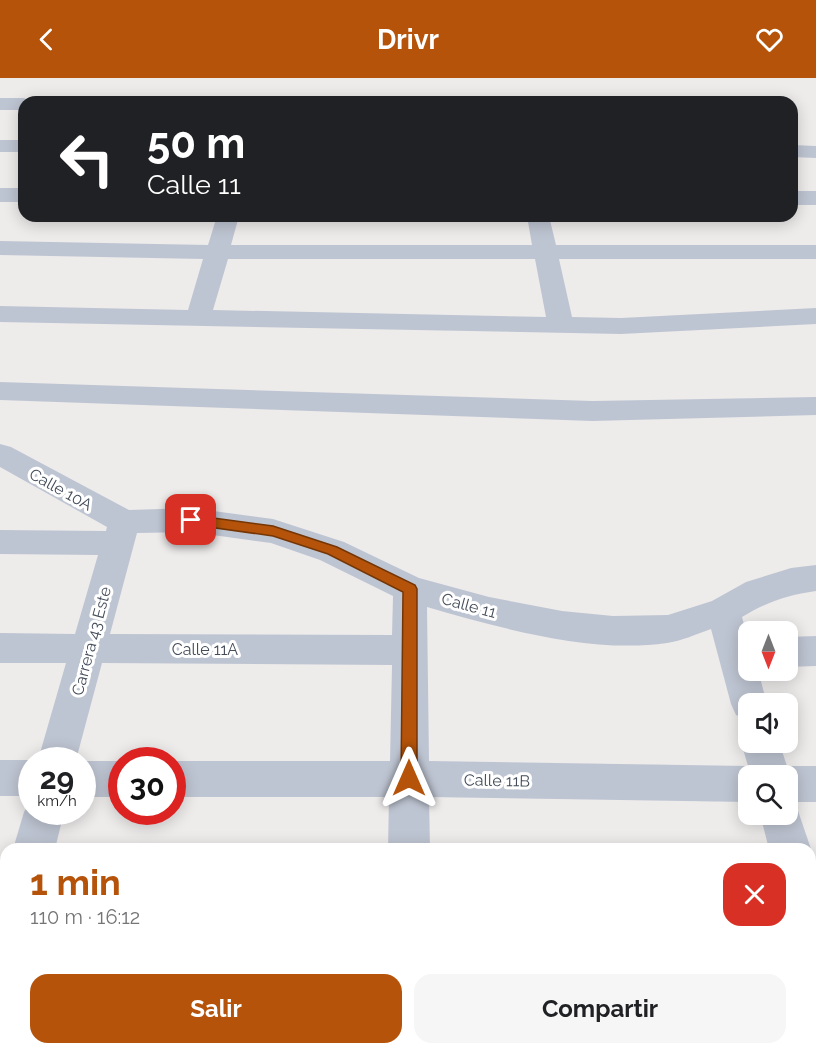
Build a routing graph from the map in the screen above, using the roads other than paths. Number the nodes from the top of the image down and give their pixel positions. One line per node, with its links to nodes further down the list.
1 (0, 104): 2 (street)
2 (18, 104)
3 (0, 146): 4 (street)
4 (18, 146)
5 (798, 151): 6 (street)
6 (816, 152)
7 (0, 195): 8 (street)
8 (18, 195)
9 (798, 198): 10 (street)
10 (816, 198)
11 (226, 222): 14 (street)
12 (539, 222): 16 (street)
13 (0, 248): 14 (street)
14 (217, 252): 16 (street); 18 (street)
15 (816, 252): 16 (street)
16 (545, 253): 20 (street)
17 (0, 314): 18 (street)
18 (199, 316): 20 (street)
19 (816, 316): 20 (street)
20 (560, 323)
21 (0, 391): 22 (street)
22 (816, 406)
23 (0, 454): 24 (street, Calle 10A)
24 (121, 533): 25 (street, Calle 11); 27 (street, Calle 11); 31 (street, Carrera 43 Este)
25 (0, 542)
26 (816, 578): 28 (street, Calle 11)
27 (410, 589): 28 (street, Calle 11); 32 (street)
28 (723, 611): 29 (street)
29 (738, 644)
30 (0, 648): 31 (street, Calle 11A)
31 (89, 649): 32 (street, Calle 11A); 35 (street, Carrera 43 Este)
32 (410, 650): 39 (street)
33 (816, 651): 34 (street)
34 (798, 652)
35 (61, 747)
36 (0, 778): 37 (street)
37 (18, 778)
38 (186, 778): 39 (street, Calle 11B)
39 (409, 778): 40 (street, Calle 11B); 46 (street)
40 (738, 784)
41 (798, 784): 42 (street)
42 (816, 784)
43 (40, 825): 45 (street)
44 (783, 825): 47 (street)
45 (36, 843)
46 (409, 843)
47 (788, 843)

